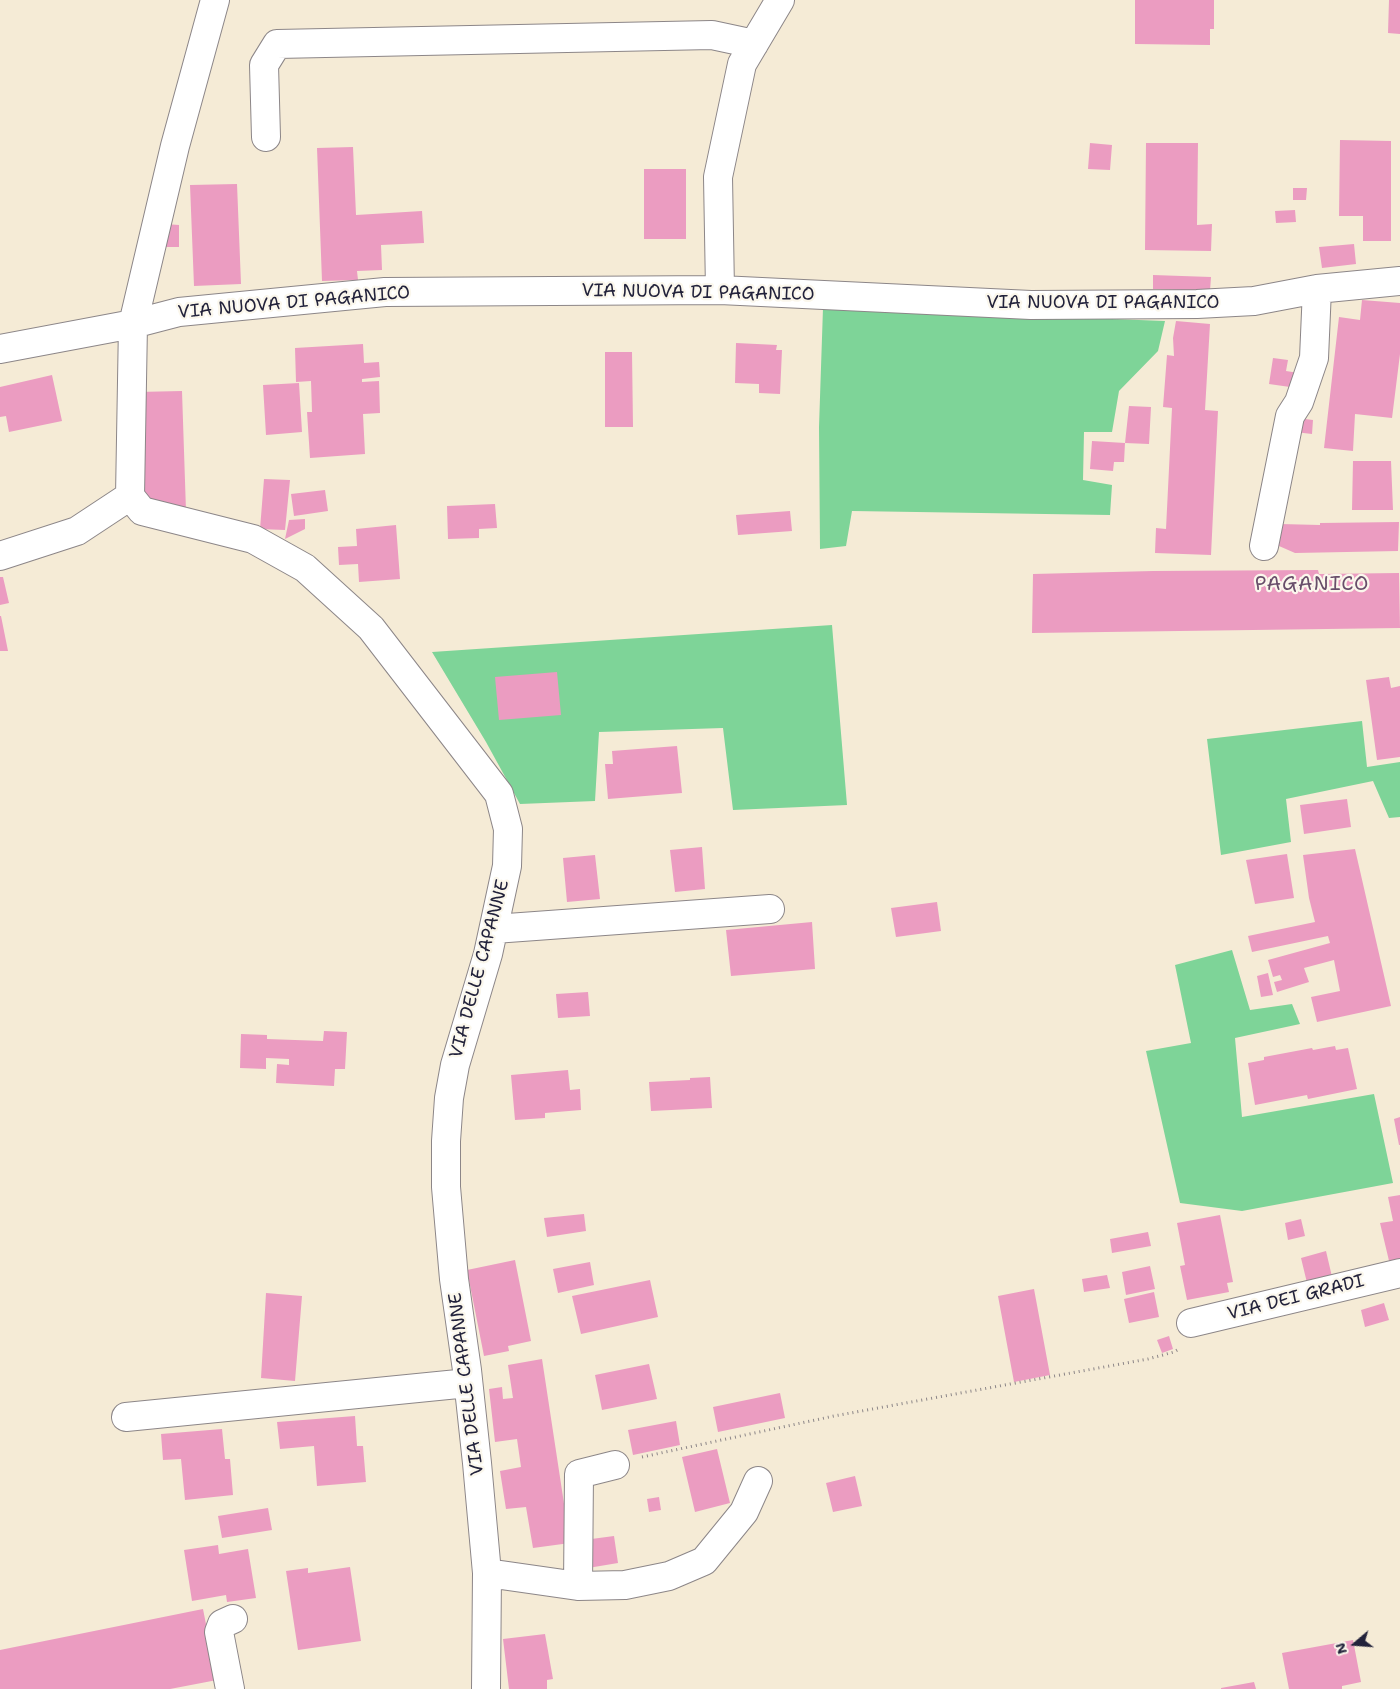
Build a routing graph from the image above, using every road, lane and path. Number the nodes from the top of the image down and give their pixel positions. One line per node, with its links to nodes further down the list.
1 (215, 0): 8 (street)
2 (780, 0): 3 (street)
3 (754, 44): 4 (street); 7 (street)
4 (266, 137)
5 (1400, 281): 6 (street, VIA NUOVA DI PAGANICO)
6 (1317, 289): 7 (street, VIA NUOVA DI PAGANICO); 11 (street)
7 (720, 290): 8 (street, VIA NUOVA DI PAGANICO)
8 (132, 324): 9 (street, VIA NUOVA DI PAGANICO); 10 (street)
9 (0, 349)
10 (130, 496): 12 (street); 14 (street, VIA DELLE CAPANNE)
11 (1264, 546)
12 (0, 556)
13 (770, 909): 14 (street)
14 (494, 929): 17 (street, VIA DELLE CAPANNE)
15 (1400, 1273): 16 (street, VIA DEI GRADI)
16 (1191, 1323): 19 (path)
17 (468, 1383): 18 (street); 21 (street, VIA DELLE CAPANNE)
18 (126, 1416)
19 (615, 1464): 22 (street)
20 (758, 1481): 22 (street)
21 (487, 1574): 22 (street); 25 (street, VIA DELLE CAPANNE)
22 (578, 1586)
23 (233, 1619): 24 (street)
24 (230, 1689)
25 (486, 1689)

